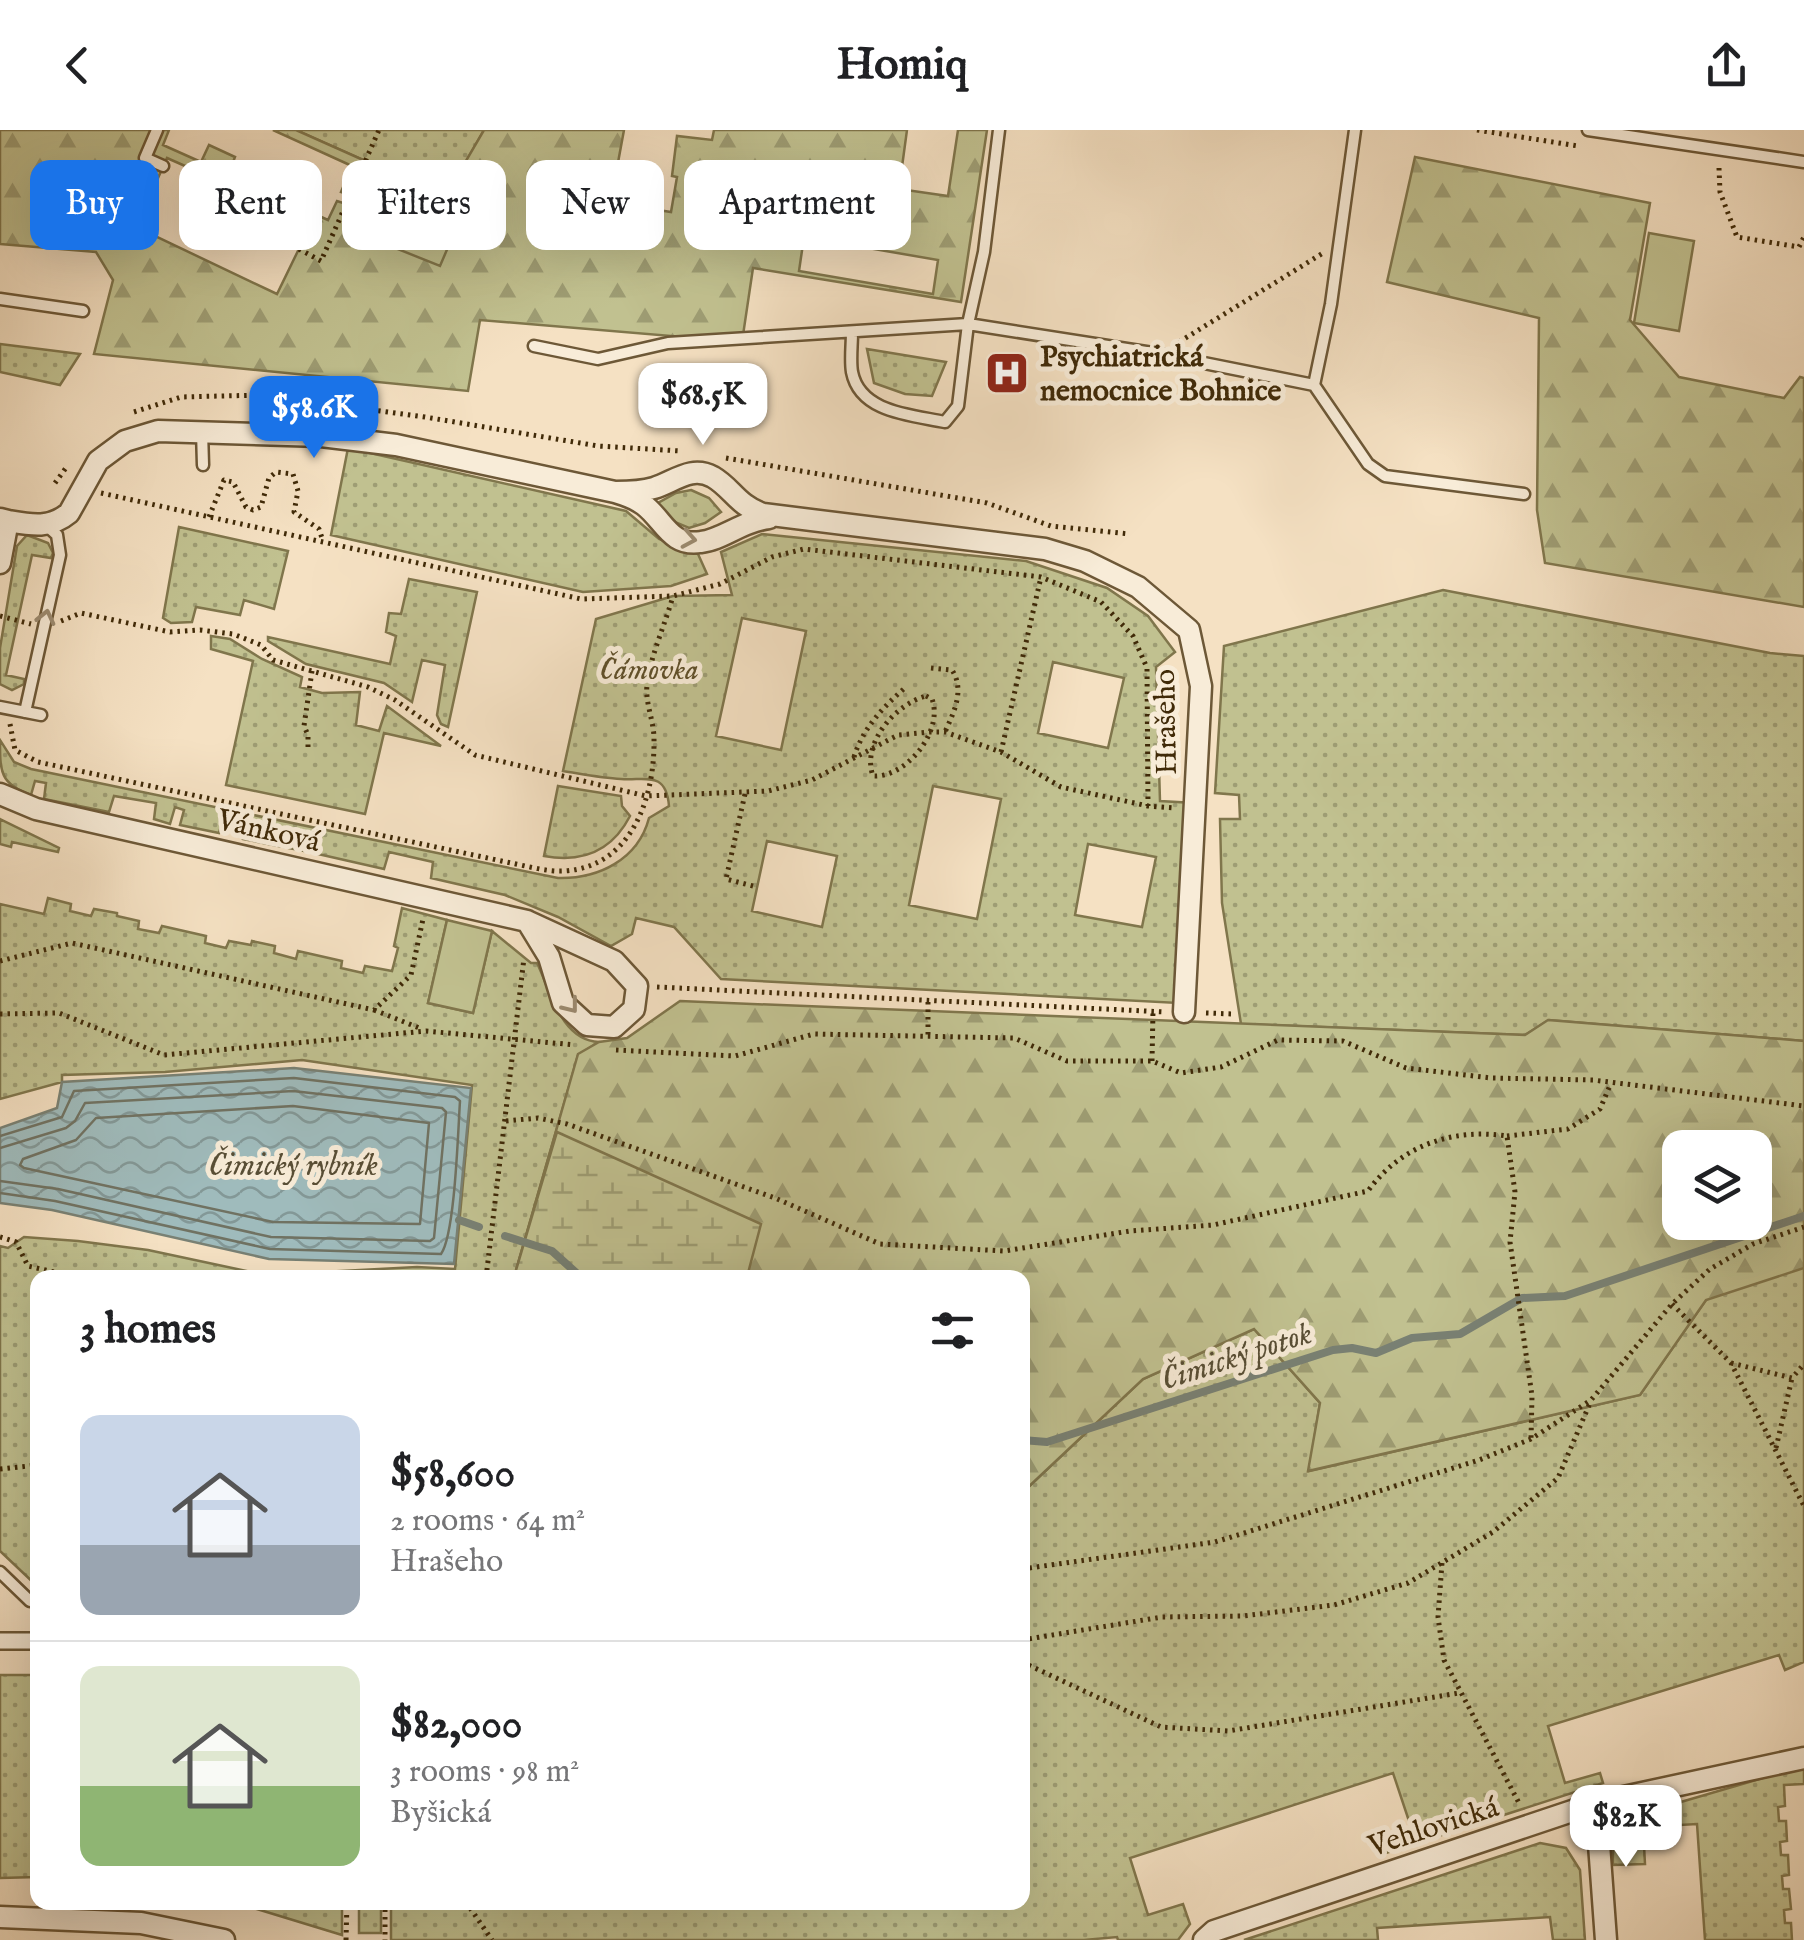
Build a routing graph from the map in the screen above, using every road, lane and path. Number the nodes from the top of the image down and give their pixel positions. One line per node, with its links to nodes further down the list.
1 (158, 130): 11 (lane)
2 (379, 130): 14 (path)
3 (998, 130): 17 (lane)
4 (1355, 130): 13 (lane)
5 (1478, 130): 8 (path)
6 (1588, 130): 7 (lane)
7 (1639, 134): 9 (lane)
8 (1584, 147)
9 (1719, 150): 10 (lane); 12 (path)
10 (1804, 162)
11 (163, 166)
12 (1804, 237)
13 (1338, 244): 20 (path); 21 (lane)
14 (301, 250)
15 (0, 299): 16 (lane)
16 (84, 311)
17 (968, 324): 18 (lane); 18 (lane); 20 (lane)
18 (852, 332): 19 (lane)
19 (534, 346)
20 (1160, 354): 21 (lane)
21 (1314, 386): 31 (lane)
22 (131, 414): 24 (path)
23 (202, 430): 27 (lane); 30 (street, Hrašeho); 35 (street, Hrašeho)
24 (694, 453)
25 (712, 456): 36 (path)
26 (72, 460): 28 (path)
27 (203, 465)
28 (55, 483)
29 (98, 492): 32 (path)
30 (614, 492): 33 (street, Hrašeho); 33 (street, Hrašeho, one-way to 33)
31 (1524, 494)
32 (209, 516): 37 (path); 37 (path)
33 (775, 517): 65 (street, Hrašeho)
34 (4, 520): 35 (street); 38 (street)
35 (46, 525): 42 (lane, one-way to 35)
36 (1128, 534)
37 (323, 542): 40 (path)
38 (0, 563)
39 (1041, 577): 40 (path); 52 (path); 52 (path)
40 (673, 596): 56 (path)
41 (0, 616): 42 (path)
42 (44, 627): 44 (path); 46 (lane)
43 (931, 668): 49 (path)
44 (312, 671): 50 (path); 56 (path)
45 (906, 687): 53 (path)
46 (12, 710): 47 (lane); 56 (path)
47 (41, 715)
48 (930, 732): 49 (path); 51 (path); 51 (path); 51 (path)
49 (945, 732): 52 (path)
50 (308, 747)
51 (872, 748): 53 (path)
52 (1000, 752)
53 (854, 758): 55 (path)
54 (0, 794): 58 (street, Vánková)
55 (745, 794): 56 (path); 57 (path)
56 (646, 796)
57 (757, 887)
58 (428, 897): 59 (street, Vánková); 63 (path)
59 (527, 921): 61 (street, Vánková); 61 (street, one-way to 61); 70 (path)
60 (0, 961): 63 (path)
61 (637, 986): 62 (path)
62 (928, 1002): 64 (path); 69 (path)
63 (374, 1010): 68 (path)
64 (1153, 1012): 65 (path); 73 (path)
65 (1184, 1012): 67 (path)
66 (0, 1014): 68 (path)
67 (1233, 1014)
68 (426, 1030): 70 (path)
69 (928, 1037): 72 (path); 73 (path)
70 (516, 1038): 71 (path); 76 (path)
71 (589, 1047)
72 (608, 1049)
73 (1152, 1062): 74 (path)
74 (1611, 1082): 75 (path); 77 (path)
75 (1804, 1106)
76 (506, 1121): 77 (path); 81 (path)
77 (1508, 1136): 87 (path)
78 (1804, 1227): 82 (path)
79 (0, 1237): 80 (path)
80 (45, 1270)
81 (487, 1270)
82 (1672, 1304): 83 (path); 86 (path)
83 (1732, 1364): 85 (path); 88 (path)
84 (1804, 1364): 85 (path)
85 (1792, 1378): 88 (path)
86 (1591, 1400): 87 (path); 92 (path)
87 (1531, 1439): 93 (path)
88 (1775, 1451): 91 (path)
89 (30, 1467): 90 (path)
90 (0, 1469)
91 (1804, 1506)
92 (1442, 1563): 96 (path); 100 (path)
93 (1030, 1567)
94 (0, 1572): 95 (lane)
95 (30, 1601)
96 (1030, 1639)
97 (0, 1641): 98 (street)
98 (30, 1642)
99 (1030, 1666): 100 (path)
100 (1459, 1692): 103 (path)
101 (1804, 1758): 102 (street, Vehlovická)
102 (1596, 1804): 103 (street, Vehlovická); 113 (street)
103 (1531, 1825): 112 (street, Vehlovická)
104 (346, 1910): 109 (path)
105 (385, 1910): 110 (path)
106 (471, 1910): 111 (path)
107 (0, 1918): 108 (street)
108 (224, 1940)
109 (346, 1940)
110 (385, 1940)
111 (492, 1940)
112 (1204, 1940)
113 (1606, 1940)

